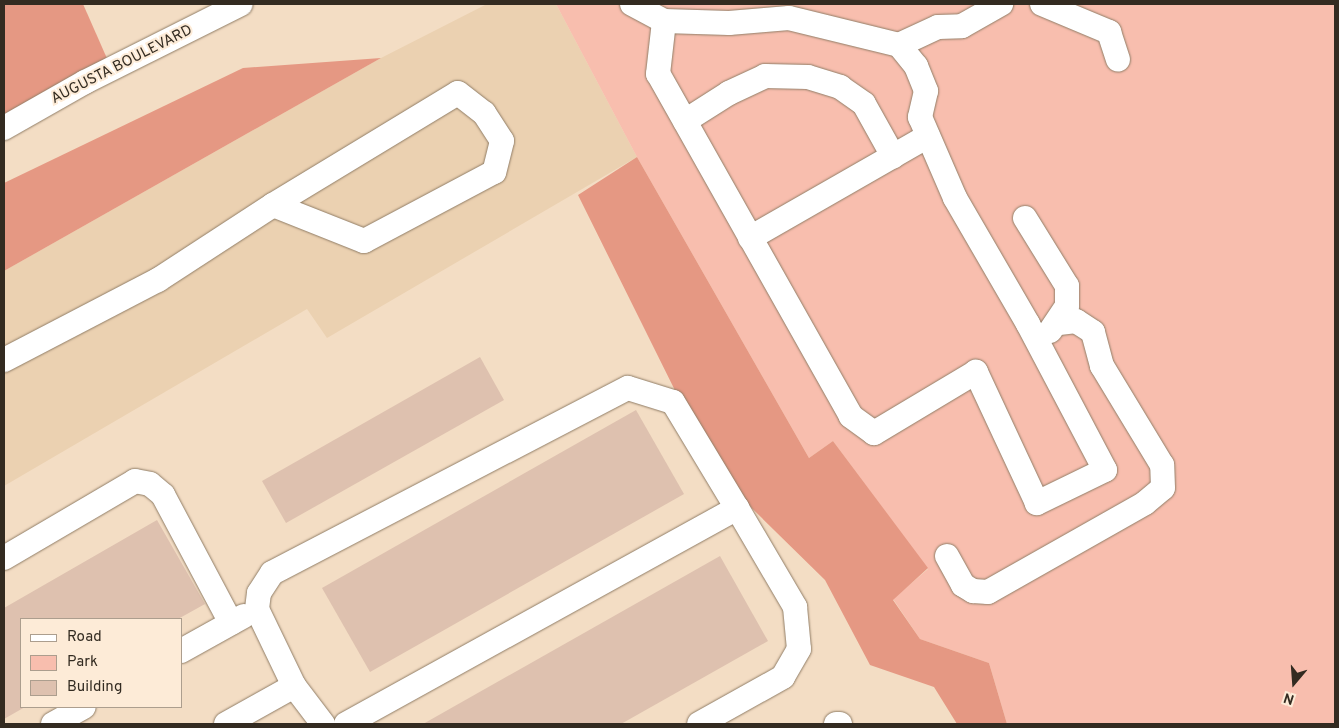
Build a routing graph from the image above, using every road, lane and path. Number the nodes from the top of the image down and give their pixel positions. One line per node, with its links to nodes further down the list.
1 (241, 4): 9 (street, AUGUSTA BOULEVARD)
2 (632, 4): 5 (street)
3 (1001, 4): 6 (street)
4 (1042, 4): 7 (street)
5 (664, 21): 6 (street); 8 (street)
6 (899, 45): 10 (street)
7 (1118, 60)
8 (685, 121): 11 (street); 14 (street)
9 (4, 128)
10 (928, 136): 11 (street); 16 (street)
11 (893, 156): 14 (street)
12 (273, 205): 12 (street); 17 (street)
13 (1025, 218): 15 (street)
14 (750, 238): 16 (street)
15 (1059, 323): 16 (street); 19 (street)
16 (1038, 342)
17 (4, 360)
18 (738, 508): 21 (street); 29 (street); 30 (street)
19 (946, 556)
20 (4, 558): 22 (street)
21 (257, 609): 22 (street); 24 (street)
22 (230, 623): 23 (street)
23 (182, 650)
24 (294, 686): 27 (street); 28 (street)
25 (82, 708): 26 (street)
26 (53, 724)
27 (226, 724)
28 (323, 724)
29 (346, 724)
30 (699, 724)

